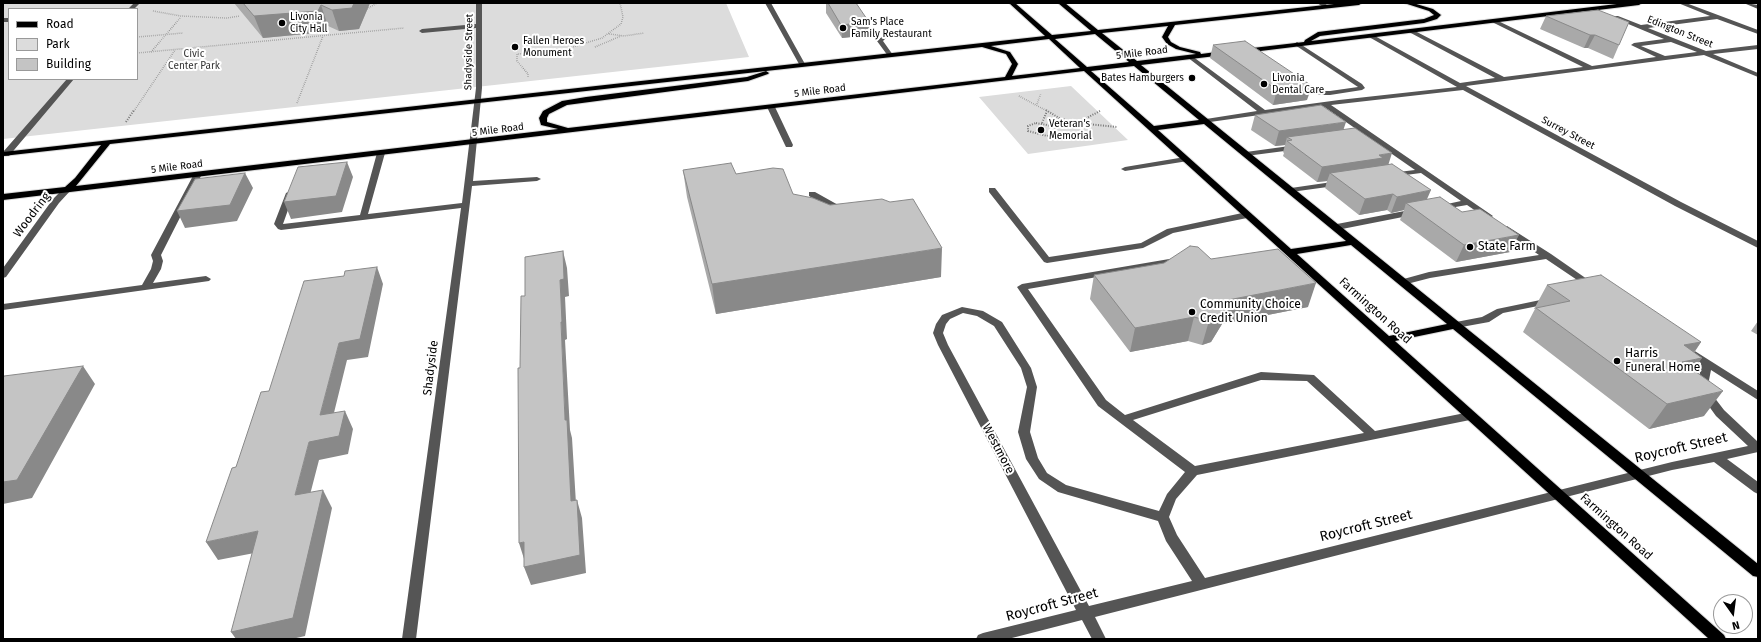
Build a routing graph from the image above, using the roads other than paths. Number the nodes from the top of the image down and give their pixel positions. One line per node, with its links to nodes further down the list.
1 (479, 3): 18 (street, Shadyside Street)
2 (768, 3): 39 (street)
3 (1012, 3): 26 (main road, Farmington Road)
4 (1061, 3): 22 (main road)
5 (1320, 3): 12 (street)
6 (1359, 3): 12 (main road)
7 (1407, 3): 28 (main road)
8 (1582, 3): 14 (main road)
9 (1639, 3): 14 (main road, 5 Mile Road)
10 (1681, 3): 15 (street)
11 (1748, 3): 13 (street)
12 (1327, 6): 17 (main road)
13 (1758, 6)
14 (1594, 8): 16 (main road, 5 Mile Road); 19 (street, Edington Street)
15 (1718, 17): 19 (street); 23 (street)
16 (1494, 21): 21 (main road, 5 Mile Road); 41 (street)
17 (1173, 24): 22 (main road); 34 (main road)
18 (479, 26): 20 (street); 49 (street, Shadyside Street)
19 (1640, 27): 27 (street, Edington Street)
20 (422, 31)
21 (1410, 31): 24 (main road, 5 Mile Road); 45 (street)
22 (1097, 32): 26 (main road); 38 (main road)
23 (1758, 32)
24 (1372, 36): 28 (main road, 5 Mile Road); 48 (street, Surrey Street)
25 (884, 37): 33 (street)
26 (1050, 38): 29 (main road); 42 (main road, Farmington Road)
27 (1673, 40): 32 (street, Edington Street); 37 (street)
28 (1300, 44): 31 (main road, 5 Mile Road); 47 (street)
29 (982, 45): 33 (main road); 44 (main road)
30 (1758, 47): 32 (street)
31 (1236, 52): 34 (main road, 5 Mile Road); 36 (street)
32 (1706, 53): 37 (street); 43 (street, Edington Street)
33 (890, 54): 39 (main road)
34 (1209, 55): 35 (main road, 5 Mile Road)
35 (1190, 57): 38 (main road, 5 Mile Road); 52 (street)
36 (1254, 58)
37 (1664, 58): 41 (street)
38 (1136, 63): 42 (main road, 5 Mile Road); 53 (main road)
39 (802, 64): 40 (main road)
40 (787, 66): 49 (main road); 55 (main road)
41 (1591, 68): 45 (street)
42 (1084, 70): 44 (main road, 5 Mile Road); 54 (main road, Farmington Road)
43 (1758, 75)
44 (1007, 79): 51 (main road, 5 Mile Road)
45 (1502, 79): 48 (street)
46 (70, 80): 61 (street)
47 (1293, 84)
48 (1461, 86): 50 (street); 84 (street, Surrey Street)
49 (477, 101): 56 (main road); 57 (street, Shadyside)
50 (1326, 105): 52 (street); 65 (street)
51 (771, 107): 55 (main road, 5 Mile Road); 58 (street)
52 (1264, 113): 53 (street)
53 (1206, 121): 54 (main road); 62 (main road)
54 (1151, 129): 63 (main road, Farmington Road)
55 (574, 131): 57 (main road, 5 Mile Road)
56 (107, 143): 61 (main road); 72 (main road)
57 (474, 143): 60 (main road, 5 Mile Road); 71 (street, Shadyside)
58 (789, 145)
59 (1309, 145): 62 (street)
60 (381, 153): 66 (main road, 5 Mile Road); 81 (street)
61 (5, 154)
62 (1246, 154): 74 (main road)
63 (1185, 159): 64 (street); 80 (main road, Farmington Road)
64 (1125, 169)
65 (1422, 171): 67 (street); 77 (street)
66 (198, 174): 72 (main road, 5 Mile Road); 92 (street)
67 (1384, 176)
68 (537, 179): 71 (street)
69 (295, 181): 81 (street)
70 (1346, 182): 74 (street)
71 (469, 184): 78 (street, Shadyside)
72 (67, 190): 76 (main road, 5 Mile Road); 89 (street, Woodring)
73 (992, 190): 80 (street)
74 (1291, 190): 82 (main road)
75 (812, 194): 79 (street)
76 (3, 197)
77 (1468, 202): 82 (street); 87 (street)
78 (466, 205): 81 (street); 114 (street, Shadyside)
79 (854, 208)
80 (1247, 215): 85 (main road, Farmington Road)
81 (363, 218)
82 (1337, 228): 83 (main road)
83 (1354, 242): 85 (main road); 91 (main road)
84 (1758, 245)
85 (1288, 252): 86 (street); 97 (main road, Farmington Road)
86 (1274, 254)
87 (1548, 256): 91 (street); 93 (street)
88 (1190, 259): 102 (street)
89 (3, 275)
90 (206, 279): 92 (street)
91 (1404, 282): 96 (main road)
92 (146, 287): 95 (street)
93 (1586, 295)
94 (1562, 299): 96 (street)
95 (3, 307)
96 (1456, 326): 97 (main road); 107 (main road)
97 (1386, 340): 101 (main road, Farmington Road)
98 (1681, 345): 99 (street)
99 (1707, 362): 100 (street); 104 (street)
100 (1758, 396)
101 (1470, 416): 103 (street); 109 (main road, Farmington Road)
102 (1124, 419): 103 (street); 106 (street)
103 (1373, 435): 106 (street)
104 (1758, 448): 105 (street, Roycroft Street)
105 (1715, 456): 107 (street, Roycroft Street); 108 (street)
106 (1193, 471): 110 (street)
107 (1639, 474): 109 (street, Roycroft Street); 111 (main road)
108 (1758, 489)
109 (1558, 495): 112 (street, Roycroft Street); 117 (main road, Farmington Road)
110 (1163, 517): 112 (street); 113 (street, Westmore)
111 (1758, 572)
112 (1202, 584): 113 (street, Roycroft Street)
113 (1085, 612): 115 (street, Roycroft Street); 116 (street)
114 (409, 639)
115 (983, 639)
116 (1099, 639)
117 (1719, 639)

